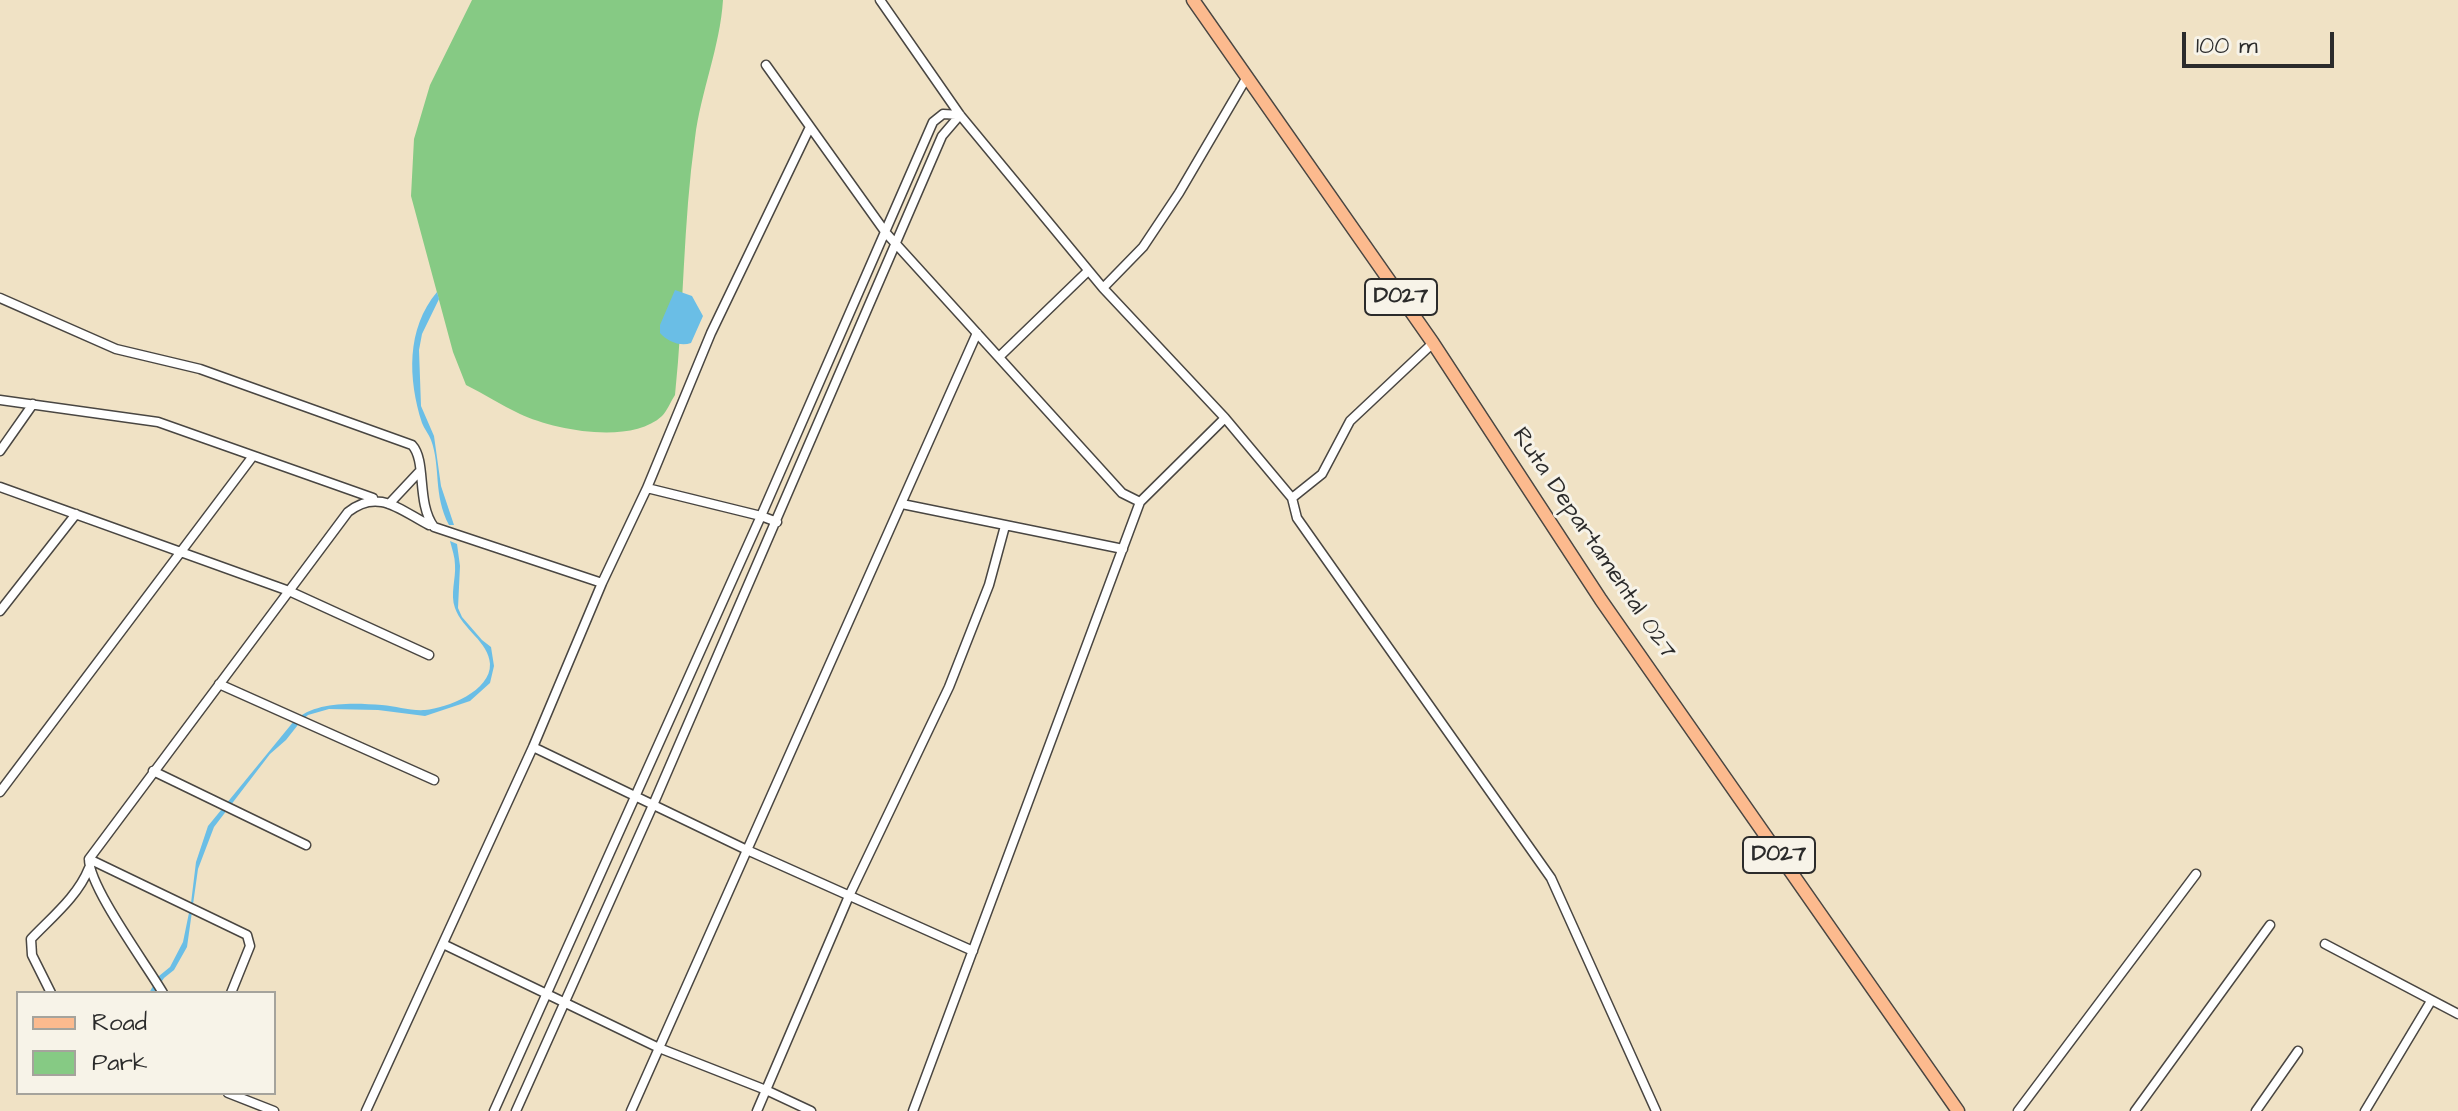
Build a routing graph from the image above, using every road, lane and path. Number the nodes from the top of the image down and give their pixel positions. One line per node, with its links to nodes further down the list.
1 (880, 0): 5 (street)
2 (1193, 0): 4 (main road, Ruta Departamental 027 / D027)
3 (766, 65): 6 (street)
4 (1247, 77): 10 (street); 13 (main road, Ruta Departamental 027 / D027)
5 (960, 115): 7 (street); 8 (street); 9 (street)
6 (810, 127): 7 (street); 22 (street)
7 (886, 233): 8 (street); 29 (street)
8 (897, 244): 12 (street); 30 (street)
9 (1088, 271): 10 (street); 14 (street)
10 (1103, 288): 17 (street)
11 (0, 298): 20 (street)
12 (977, 333): 14 (street); 27 (street)
13 (1433, 343): 23 (street); 75 (main road, Ruta Departamental 027 / D027)
14 (999, 357): 25 (street)
15 (0, 400): 16 (street)
16 (33, 404): 18 (street); 19 (street)
17 (1225, 418): 23 (street); 25 (street)
18 (0, 451)
19 (253, 456): 24 (street); 34 (street)
20 (419, 472): 26 (street); 32 (street)
21 (0, 487): 28 (street)
22 (647, 488): 29 (street); 35 (street)
23 (1292, 498): 74 (street)
24 (375, 499): 26 (street); 36 (street)
25 (1140, 502): 33 (street)
26 (389, 504): 32 (street)
27 (902, 504): 31 (street); 47 (street)
28 (76, 514): 34 (street); 37 (street)
29 (761, 516): 30 (street); 44 (street)
30 (777, 522): 45 (street)
31 (1005, 526): 33 (street); 50 (street)
32 (434, 527): 35 (street)
33 (1123, 549): 54 (street)
34 (181, 552): 36 (street); 43 (street)
35 (602, 583): 40 (street)
36 (289, 591): 38 (street); 39 (street)
37 (0, 611)
38 (429, 655)
39 (219, 684): 41 (street); 42 (street)
40 (533, 747): 44 (street); 52 (street)
41 (153, 771): 46 (street); 48 (street)
42 (434, 780)
43 (0, 792)
44 (634, 796): 45 (street); 58 (street)
45 (653, 805): 47 (street); 60 (street)
46 (306, 845)
47 (747, 850): 50 (street); 62 (street)
48 (89, 863): 55 (street); 56 (street); 57 (street)
49 (2196, 874): 76 (street)
50 (849, 896): 54 (street); 64 (street)
51 (2270, 925): 77 (street)
52 (443, 944): 58 (street); 67 (street)
53 (2325, 944): 59 (street)
54 (973, 951): 73 (street)
55 (50, 991)
56 (162, 991)
57 (232, 991)
58 (547, 993): 60 (street); 68 (street)
59 (2431, 1001): 61 (street); 79 (street)
60 (565, 1002): 62 (street); 69 (street)
61 (2458, 1014)
62 (659, 1048): 64 (street); 70 (street)
63 (2298, 1051): 78 (street)
64 (766, 1090): 71 (street); 72 (street)
65 (233, 1095): 66 (street)
66 (274, 1111)
67 (366, 1111)
68 (494, 1111)
69 (516, 1111)
70 (631, 1111)
71 (757, 1111)
72 (811, 1111)
73 (913, 1111)
74 (1656, 1111)
75 (1958, 1111)
76 (2018, 1111)
77 (2135, 1111)
78 (2256, 1111)
79 (2365, 1111)

